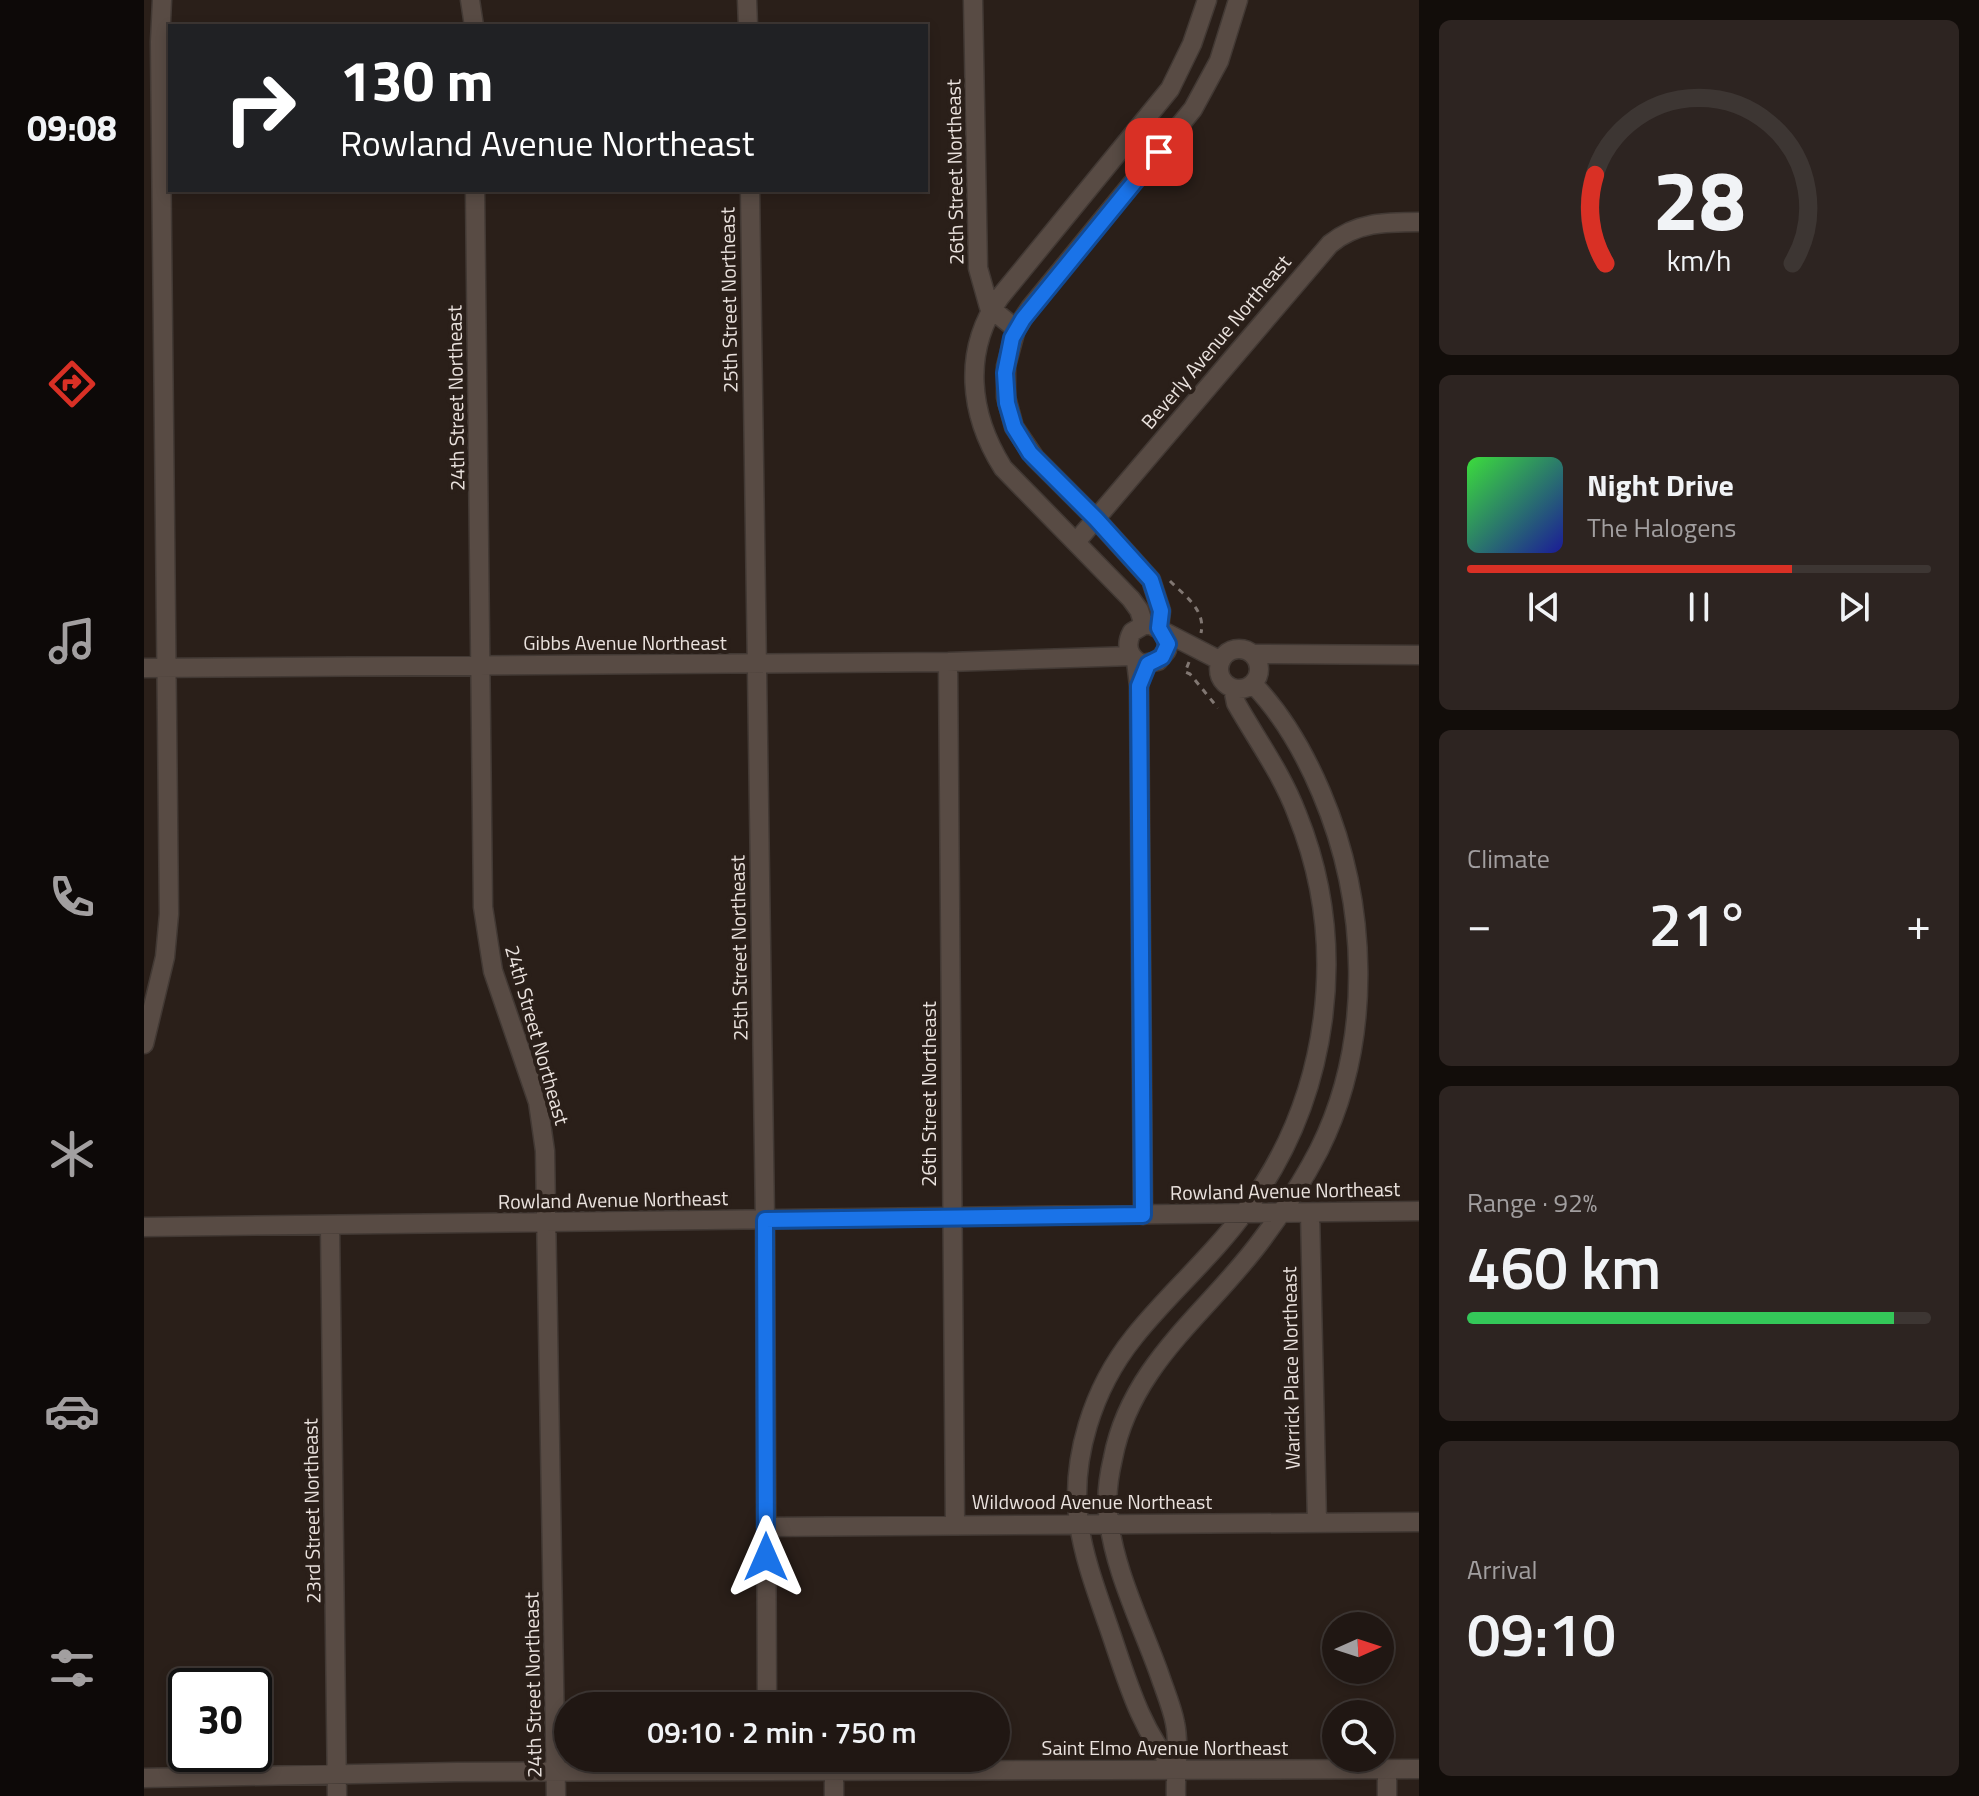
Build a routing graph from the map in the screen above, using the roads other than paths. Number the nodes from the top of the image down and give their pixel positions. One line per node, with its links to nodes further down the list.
1 (162, 0): 26 (street)
2 (470, 0): 7 (street)
3 (747, 0): 8 (street)
4 (973, 0): 14 (street, 26th Street Northeast)
5 (1207, 0): 9 (street)
6 (1238, 0): 10 (street)
7 (474, 24)
8 (748, 24)
9 (1158, 105): 10 (street); 14 (street)
10 (1181, 124): 15 (street)
11 (475, 192): 23 (street, 24th Street Northeast)
12 (750, 192): 22 (street, 25th Street Northeast)
13 (1419, 222): 16 (street, Beverly Avenue Northeast)
14 (991, 309): 15 (street); 17 (street)
15 (1016, 329): 16 (street)
16 (1096, 519): 17 (street, Beverly Avenue Northeast); 18 (street)
17 (1076, 542): 18 (street)
18 (1158, 632): 20 (street); 20 (street); 24 (street)
19 (1419, 655): 27 (street)
20 (1136, 657): 21 (street, Gibbs Avenue Northeast); 37 (street)
21 (948, 662): 22 (street, Gibbs Avenue Northeast); 38 (street, 26th Street Northeast)
22 (757, 664): 23 (street, Gibbs Avenue Northeast); 39 (street, 25th Street Northeast)
23 (481, 666): 26 (street, Gibbs Avenue Northeast); 40 (street, 24th Street Northeast)
24 (1220, 667): 27 (street); 28 (street)
25 (144, 668): 26 (street, Gibbs Avenue Northeast)
26 (165, 668): 31 (street)
27 (1255, 670): 28 (street); 29 (street)
28 (1233, 688): 30 (street)
29 (1357, 937): 30 (street); 34 (street)
30 (1326, 939): 36 (street)
31 (153, 971): 32 (street)
32 (144, 1044)
33 (1419, 1211): 35 (street, Rowland Avenue Northeast)
34 (1280, 1213): 35 (street, Rowland Avenue Northeast); 36 (street, Rowland Avenue Northeast); 44 (street)
35 (1310, 1213): 45 (street, Warrick Place Northeast)
36 (1244, 1214): 37 (street, Rowland Avenue Northeast); 46 (street)
37 (1143, 1215): 38 (street, Rowland Avenue Northeast)
38 (952, 1217): 39 (street, Rowland Avenue Northeast); 47 (street, 26th Street Northeast)
39 (765, 1220): 40 (street, Rowland Avenue Northeast); 48 (street, 25th Street Northeast)
40 (548, 1223): 41 (street, Rowland Avenue Northeast); 49 (street, 24th Street Northeast)
41 (330, 1226): 42 (street, Rowland Avenue Northeast); 59 (street, 23rd Street Northeast)
42 (144, 1227)
43 (1418, 1522): 45 (street, Wildwood Avenue Northeast)
44 (1109, 1523): 45 (street, Wildwood Avenue Northeast); 46 (street, Wildwood Avenue Northeast); 51 (street)
45 (1317, 1523)
46 (1079, 1524): 47 (street, Wildwood Avenue Northeast); 51 (street)
47 (955, 1525): 48 (street, Wildwood Avenue Northeast)
48 (766, 1527): 50 (street, 25th Street Northeast)
49 (555, 1692)
50 (767, 1692)
51 (1175, 1769): 53 (street, Saint Elmo Avenue Northeast); 54 (street, Saint Elmo Avenue Northeast); 64 (street)
52 (1419, 1769): 55 (street, Saint Elmo Avenue Northeast)
53 (1010, 1770)
54 (1322, 1770)
55 (1394, 1770)
56 (556, 1772): 59 (street, Saint Elmo Avenue Northeast); 62 (street, 24th Street Northeast)
57 (834, 1772): 63 (street)
58 (1387, 1772): 65 (street)
59 (337, 1775): 60 (street, Saint Elmo Avenue Northeast); 61 (street, 23rd Street Northeast)
60 (144, 1778)
61 (337, 1796)
62 (556, 1796)
63 (834, 1796)
64 (1176, 1796)
65 (1387, 1796)

